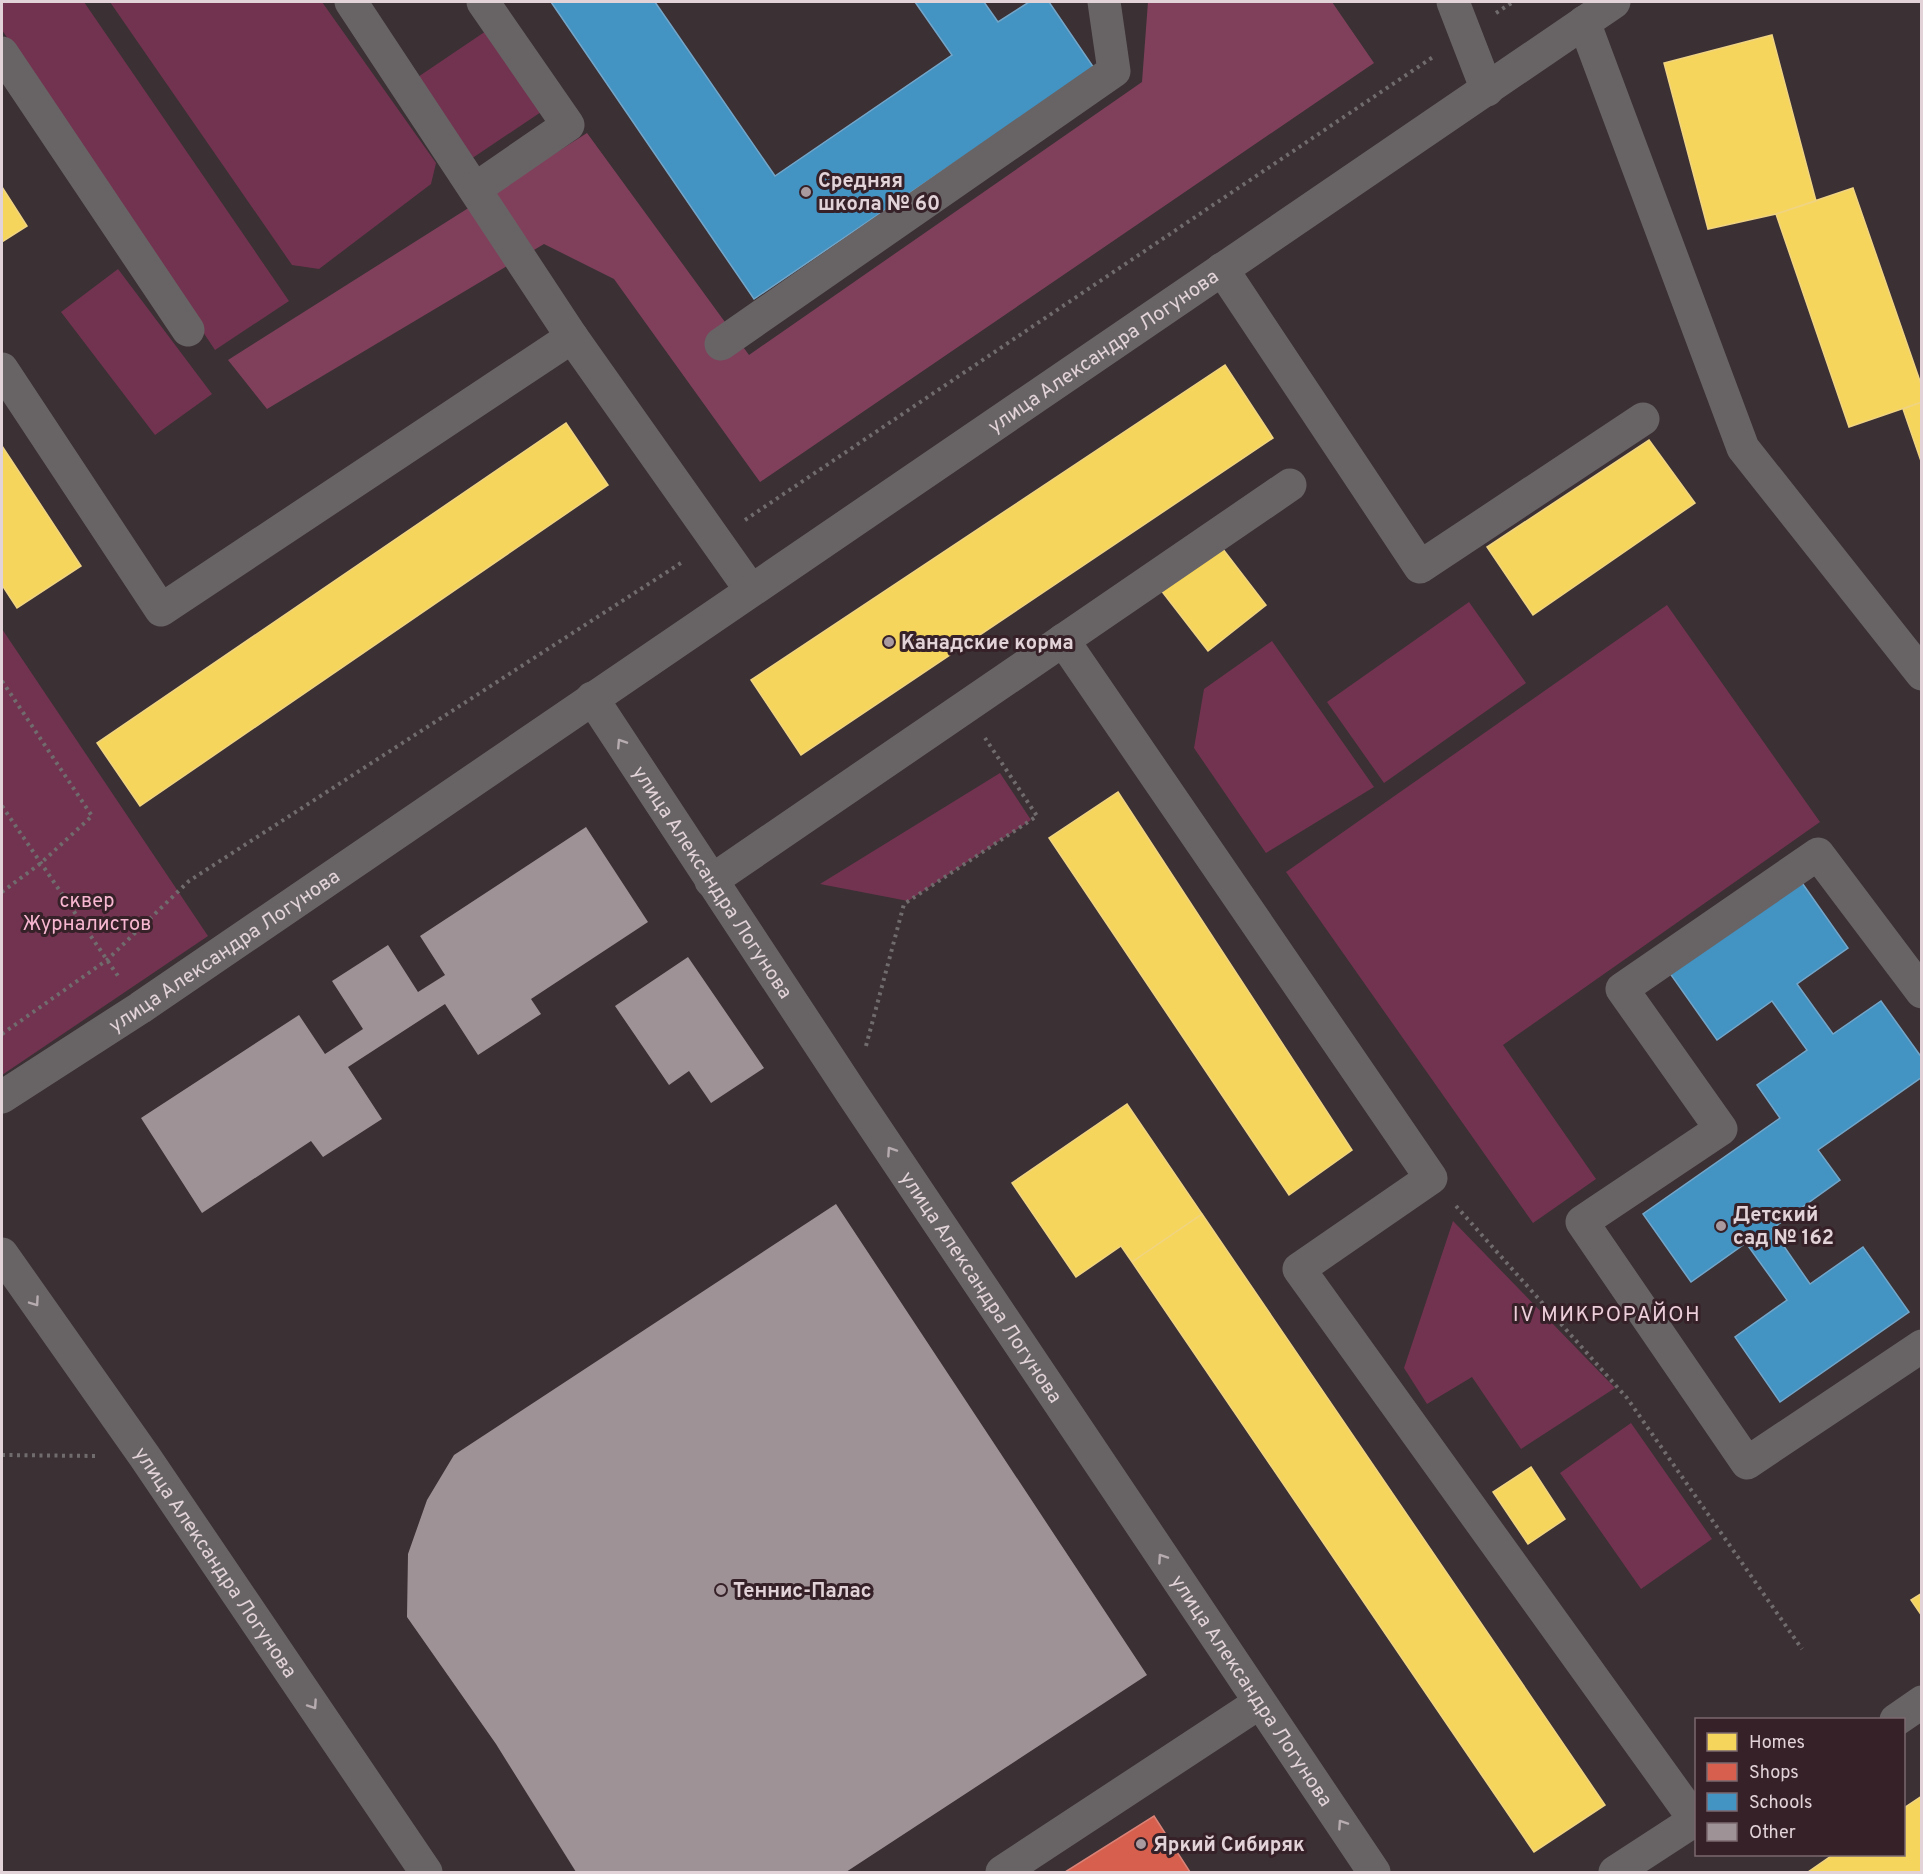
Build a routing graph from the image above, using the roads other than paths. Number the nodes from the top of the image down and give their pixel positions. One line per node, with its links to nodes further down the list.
1 (351, 2): 9 (street)
2 (483, 2): 9 (street)
3 (1104, 2): 13 (street)
4 (1453, 2): 8 (street)
5 (1614, 2): 6 (street, улица Александра Логунова)
6 (1584, 22): 8 (street, улица Александра Логунова); 19 (street)
7 (2, 53): 11 (street)
8 (1487, 90): 10 (street, улица Александра Логунова)
9 (475, 189): 12 (street)
10 (1222, 269): 15 (street); 17 (street, улица Александра Логунова)
11 (188, 330)
12 (572, 337): 14 (street); 17 (street)
13 (721, 345)
14 (2, 369)
15 (1643, 419)
16 (1290, 485): 18 (street)
17 (750, 589): 20 (street, улица Александра Логунова)
18 (1063, 640): 21 (street); 29 (street)
19 (1922, 674)
20 (592, 698): 21 (street, улица Александра Логунова, one-way to 20); 23 (street, улица Александра Логунова)
21 (711, 881): 27 (street, улица Александра Логунова, one-way to 21)
22 (1922, 992): 25 (street)
23 (2, 1097)
24 (2, 1254): 31 (street, улица Александра Логунова, one-way to 31)
25 (1922, 1346)
26 (1922, 1702): 28 (street)
27 (1259, 1703): 32 (street); 33 (street, улица Александра Логунова, one-way to 27)
28 (1898, 1718)
29 (1695, 1819)
30 (1695, 1821): 34 (street)
31 (426, 1872)
32 (1002, 1872)
33 (1374, 1872)
34 (1615, 1872)

